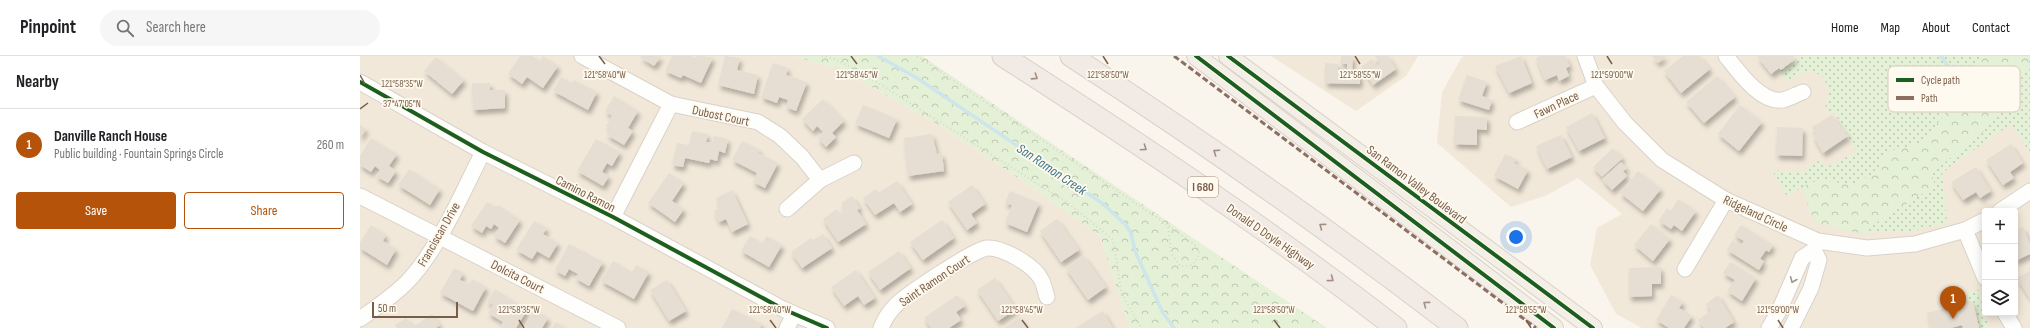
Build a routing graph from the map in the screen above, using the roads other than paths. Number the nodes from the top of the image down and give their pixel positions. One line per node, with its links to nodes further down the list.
1 (582, 56): 11 (street, Dubost Court)
2 (1003, 56): 35 (highway, Donald D Doyle Highway / I 680, one-way to 35)
3 (1071, 56): 36 (highway, one-way to 3)
4 (1196, 56): 37 (main road)
5 (1228, 56): 38 (main road, San Ramon Valley Boulevard)
6 (1585, 56): 9 (street, Ridgeland Circle)
7 (1726, 56): 10 (street)
8 (360, 82): 13 (street, Camino Ramon)
9 (1596, 86): 12 (street, Fawn Place); 18 (street, Ridgeland Circle)
10 (1803, 92)
11 (671, 104): 15 (street, Dubost Court); 21 (street)
12 (1516, 122)
13 (483, 152): 21 (street, Camino Ramon); 24 (street, Franciscan Drive)
14 (854, 163): 15 (street)
15 (820, 180): 20 (street)
16 (2030, 192): 19 (street)
17 (360, 196): 24 (street, Dolcita Court)
18 (1726, 200): 25 (street, Ridgeland Circle); 26 (street)
19 (2005, 208)
20 (787, 209)
21 (613, 218): 31 (street, Camino Ramon)
22 (1982, 221): 23 (street, Ridgeland Circle)
23 (1964, 230): 25 (street, Ridgeland Circle); 27 (street)
24 (440, 236): 30 (street, Franciscan Drive); 32 (street, Dolcita Court)
25 (1816, 245): 39 (street, one-way to 39); 40 (street)
26 (1685, 268)
27 (1982, 271)
28 (1047, 297): 34 (street, Saint Ramon Court)
29 (2007, 316): 41 (street)
30 (360, 319)
31 (790, 321): 33 (street, Camino Ramon)
32 (618, 328)
33 (827, 328)
34 (881, 328)
35 (1396, 328)
36 (1457, 328)
37 (1554, 328)
38 (1593, 328)
39 (1769, 328)
40 (1791, 328)
41 (2014, 328)

